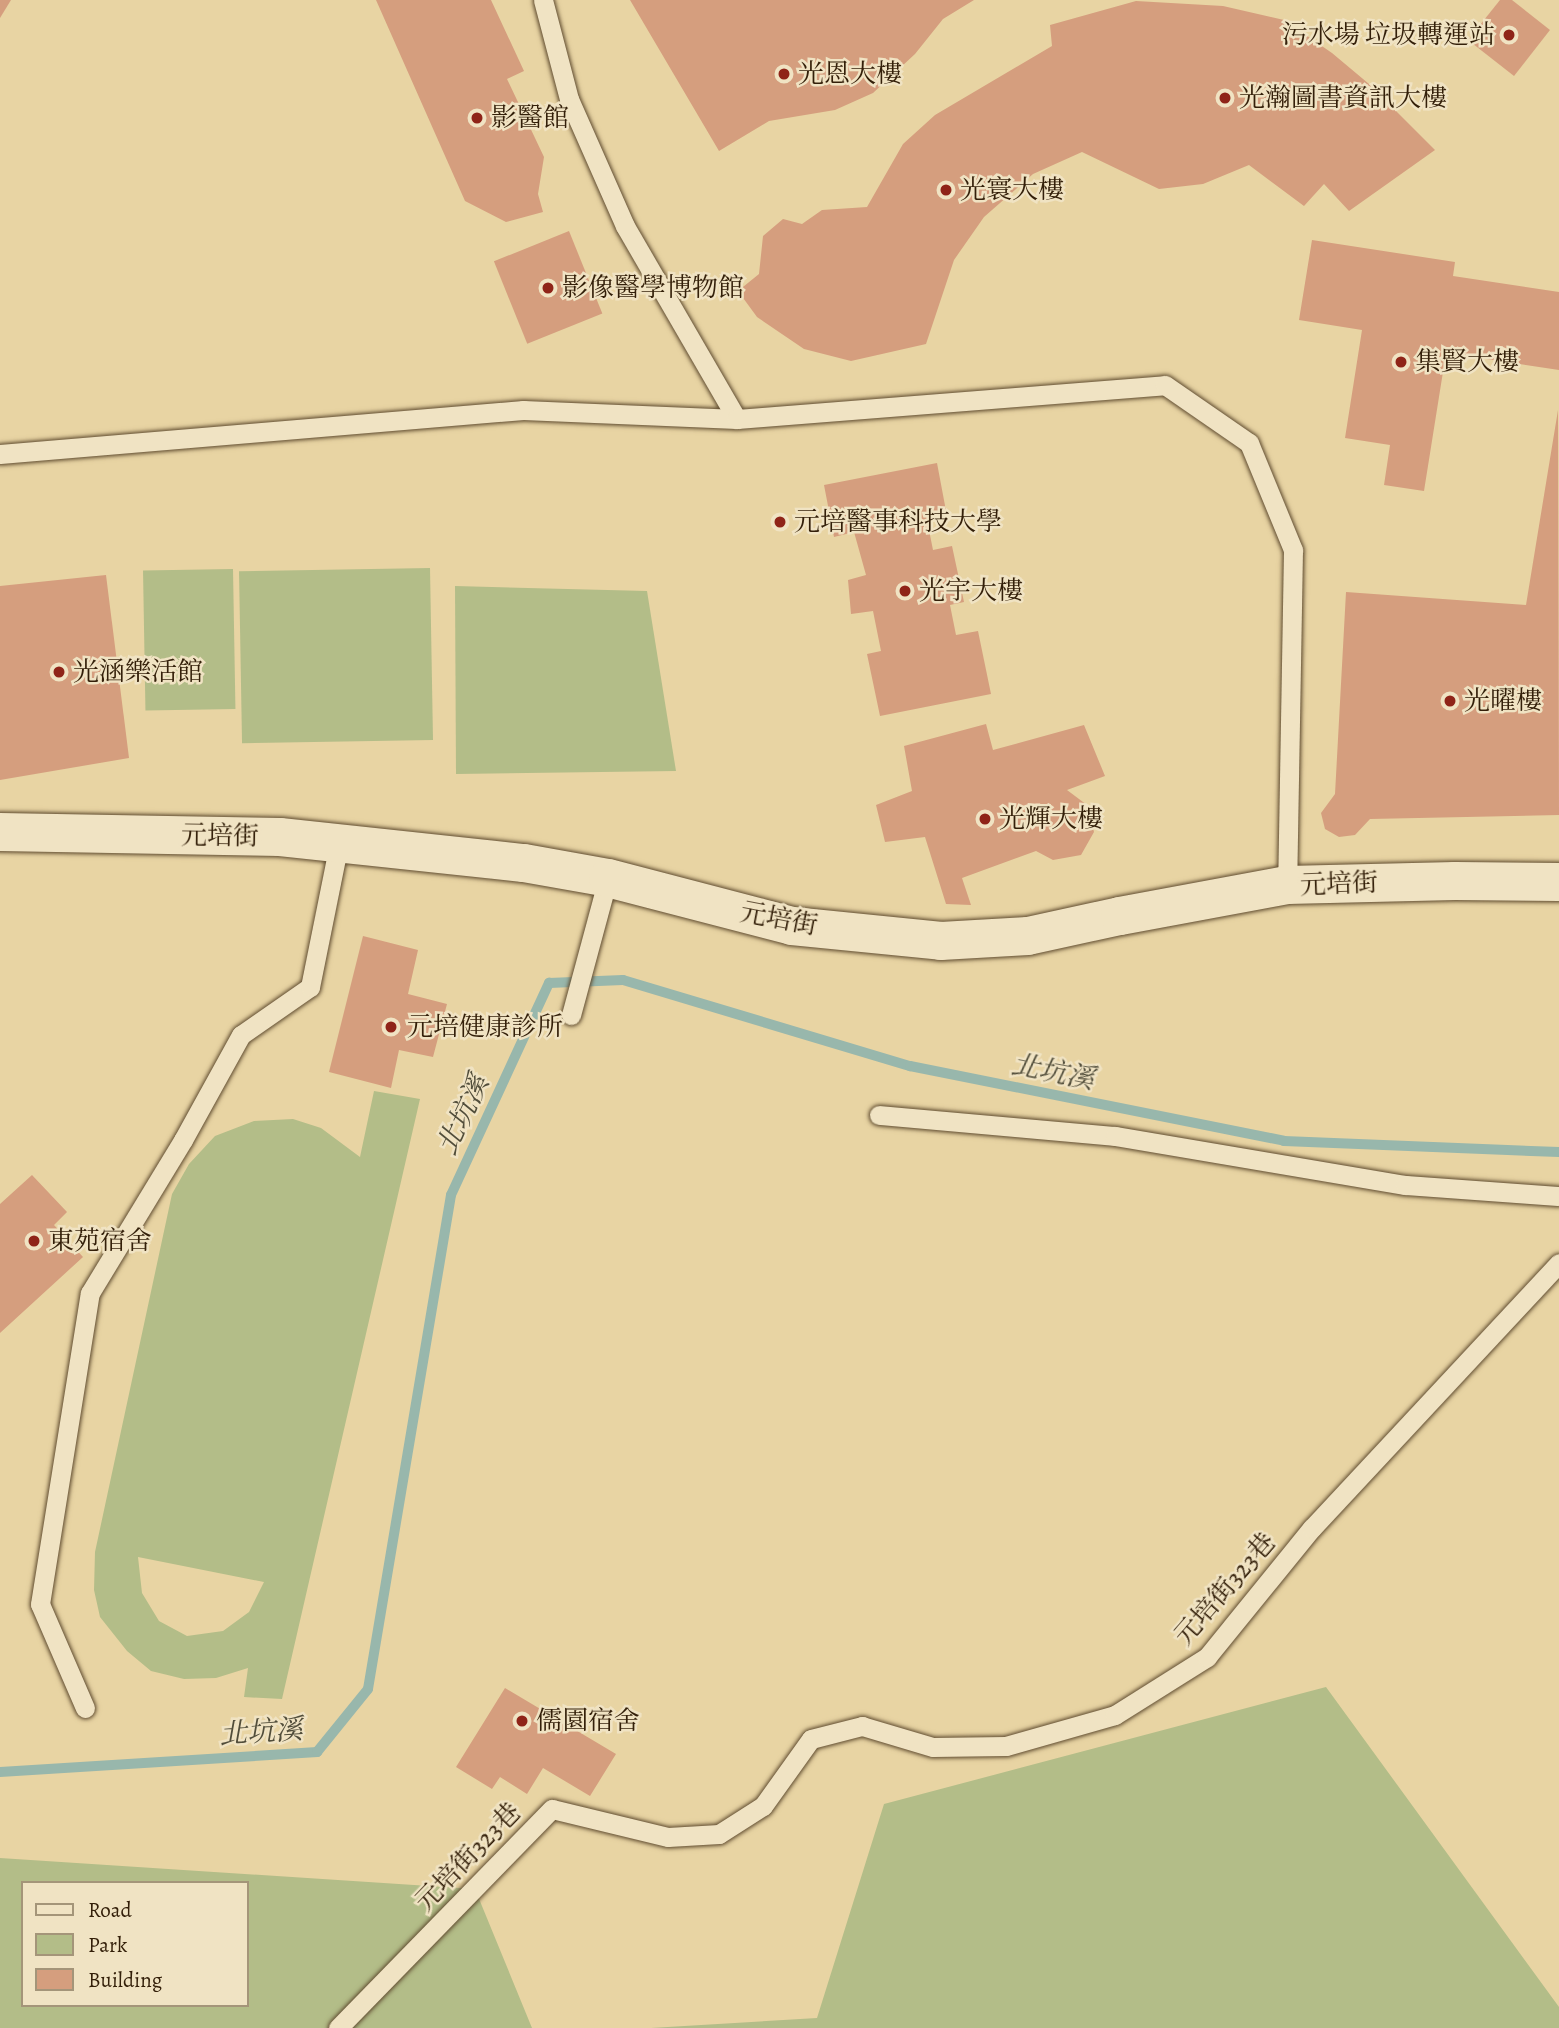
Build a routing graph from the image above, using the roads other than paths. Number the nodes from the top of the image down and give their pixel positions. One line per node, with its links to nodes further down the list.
1 (543, 0): 2 (lane)
2 (737, 419): 3 (lane); 8 (lane)
3 (0, 454)
4 (0, 832): 5 (street, 元培街)
5 (339, 843): 6 (street, 元培街); 13 (lane)
6 (608, 878): 8 (street, 元培街); 9 (lane)
7 (1559, 883): 8 (street, 元培街)
8 (1287, 885)
9 (570, 1015)
10 (879, 1115): 11 (lane)
11 (1559, 1196)
12 (1559, 1263): 14 (lane, 元培街323巷)
13 (86, 1708)
14 (338, 2028)

